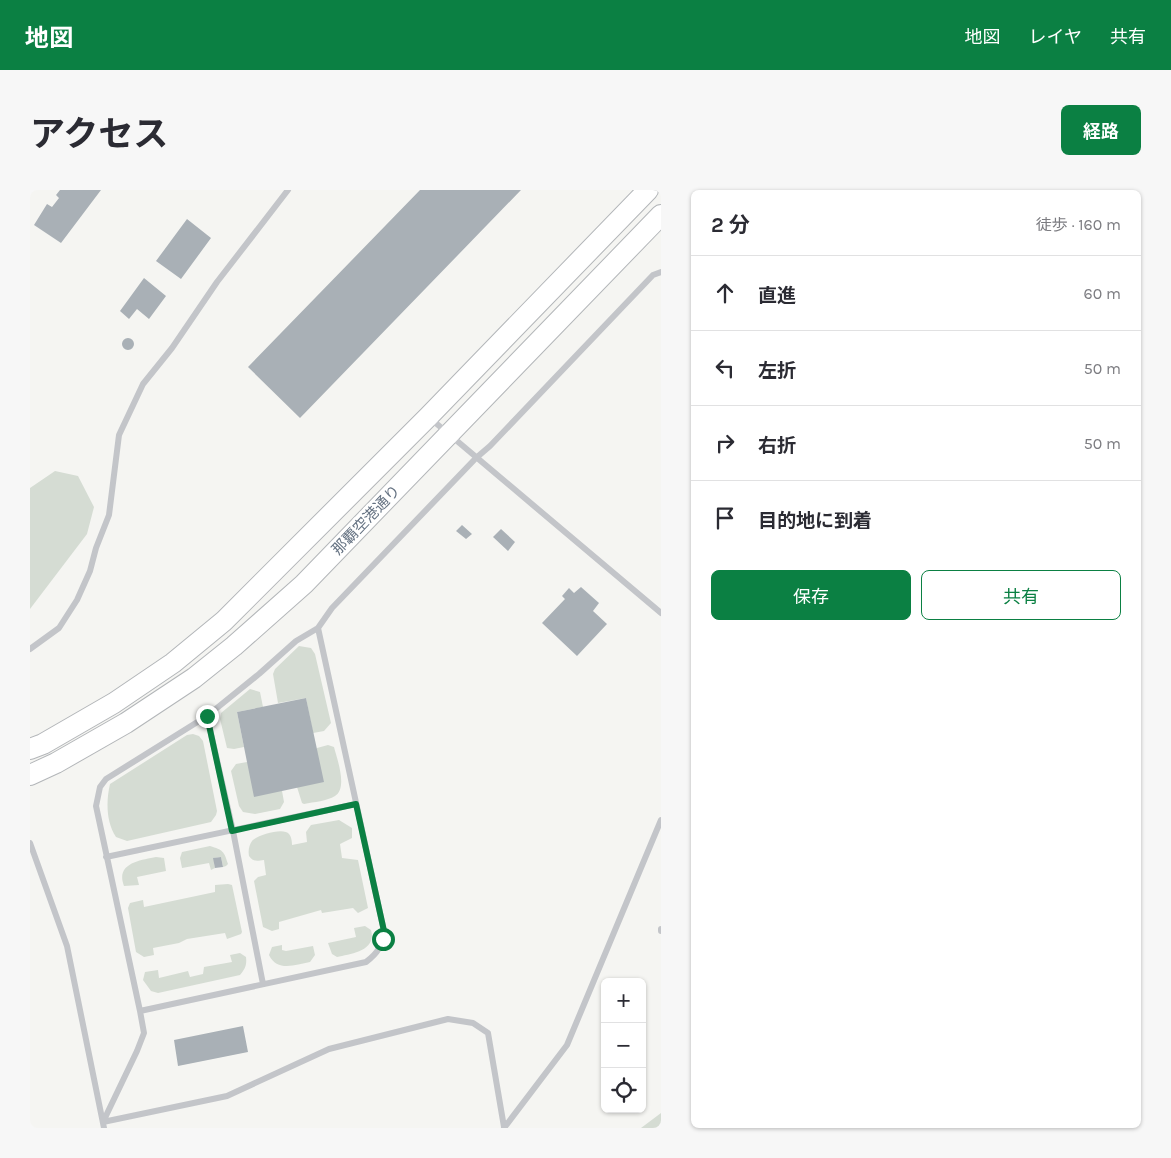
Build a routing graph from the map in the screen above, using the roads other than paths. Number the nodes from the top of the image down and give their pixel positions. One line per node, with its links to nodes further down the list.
1 (288, 190): 10 (lane)
2 (648, 190): 5 (highway, 那覇空港通り)
3 (661, 215): 6 (highway, 那覇空港通り)
4 (661, 272): 7 (lane)
5 (428, 417): 6 (lane); 12 (highway, 那覇空港通り)
6 (448, 435): 7 (lane); 13 (highway, 那覇空港通り)
7 (476, 458): 8 (lane); 9 (lane)
8 (661, 613)
9 (318, 628): 11 (lane); 14 (lane)
10 (30, 650)
11 (207, 716): 16 (lane); 18 (lane)
12 (30, 750)
13 (30, 775)
14 (356, 804): 16 (lane); 19 (lane)
15 (661, 820): 22 (lane)
16 (232, 831): 18 (lane); 19 (lane)
17 (30, 843): 21 (lane)
18 (106, 857): 20 (lane)
19 (263, 984): 20 (lane)
20 (140, 1011): 21 (lane)
21 (103, 1125): 22 (lane)
22 (504, 1127)

